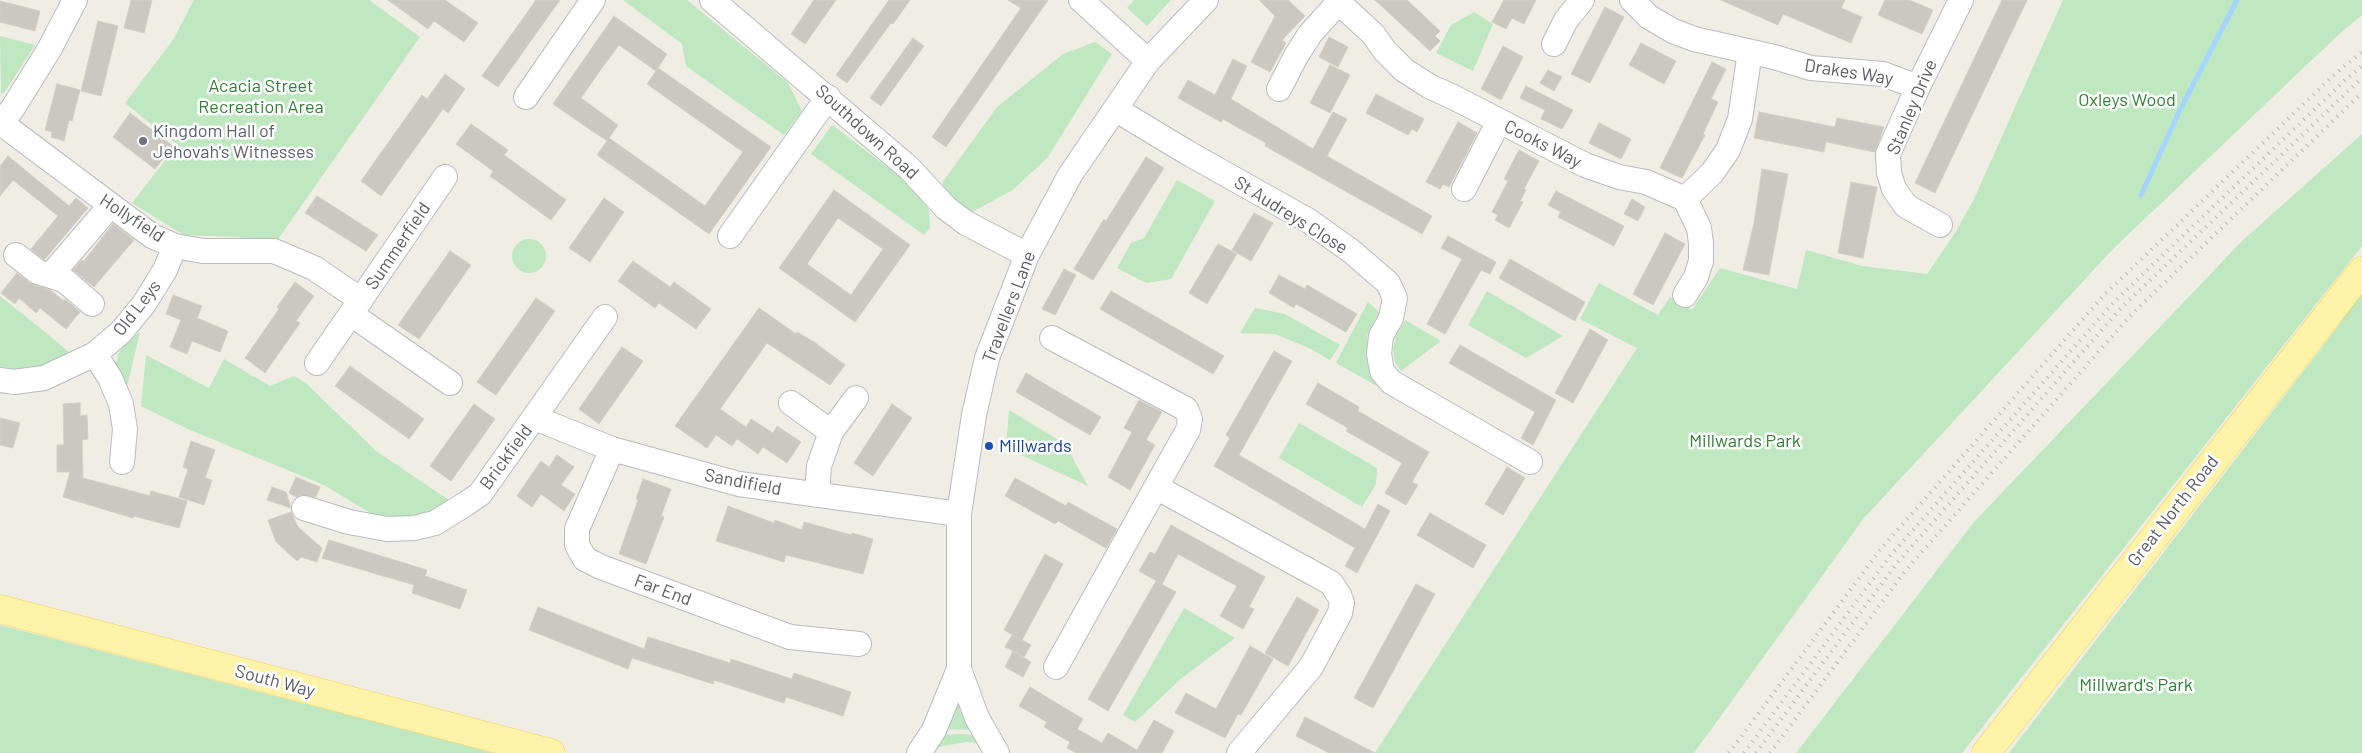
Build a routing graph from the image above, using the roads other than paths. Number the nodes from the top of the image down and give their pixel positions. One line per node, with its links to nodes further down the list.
1 (75, 0): 19 (street)
2 (593, 0): 15 (street)
3 (712, 0): 16 (street, Southdown Road)
4 (1081, 0): 12 (street)
5 (1206, 0): 12 (street, Travellers Lane)
6 (1582, 0): 10 (street)
7 (1632, 0): 11 (street, Drakes Way)
8 (1961, 0): 13 (street, Stanley Drive)
9 (1337, 1): 14 (street); 18 (street, Cooks Way)
10 (1554, 44)
11 (1750, 52): 13 (street, Drakes Way); 22 (street)
12 (1148, 60): 17 (street, Travellers Lane)
13 (1918, 87): 24 (street, Stanley Drive)
14 (1279, 89)
15 (526, 97)
16 (828, 97): 25 (street); 28 (street, Southdown Road)
17 (1114, 109): 28 (street, Travellers Lane); 46 (street, St Audreys Close)
18 (1499, 121): 21 (street); 22 (street, Cooks Way)
19 (1, 124): 23 (street, Hollyfield)
20 (445, 177): 33 (street, Summerfield)
21 (1464, 189)
22 (1685, 199): 31 (street)
23 (110, 206): 26 (street, Hollyfield); 30 (street)
24 (1940, 225)
25 (730, 236)
26 (175, 246): 33 (street, Hollyfield); 36 (street, Old Leys)
27 (16, 255): 30 (street)
28 (1027, 255): 50 (street, Travellers Lane)
29 (2362, 271): 59 (main road, Great North Road)
30 (50, 276): 32 (street)
31 (1685, 295)
32 (92, 304)
33 (356, 307): 37 (street, Summerfield); 39 (street)
34 (605, 317): 42 (street, Brickfield)
35 (1052, 338): 47 (street)
36 (96, 354): 38 (street, Old Leys); 45 (street)
37 (317, 363)
38 (0, 380)
39 (450, 382)
40 (856, 398): 43 (street)
41 (791, 403): 43 (street)
42 (535, 418): 44 (street, Sandifield); 49 (street, Brickfield)
43 (830, 432): 48 (street)
44 (612, 449): 48 (street, Sandifield); 52 (street, Far End)
45 (122, 462)
46 (1530, 462)
47 (1156, 487): 53 (street); 58 (street)
48 (817, 494): 50 (street, Sandifield)
49 (304, 508)
50 (959, 514): 54 (street, Travellers Lane)
51 (0, 609): 55 (main road, South Way)
52 (859, 644)
53 (1056, 666)
54 (959, 669): 56 (street, Travellers Lane); 57 (street, Travellers Lane)
55 (551, 753)
56 (919, 753)
57 (997, 753)
58 (1239, 753)
59 (1986, 753)

